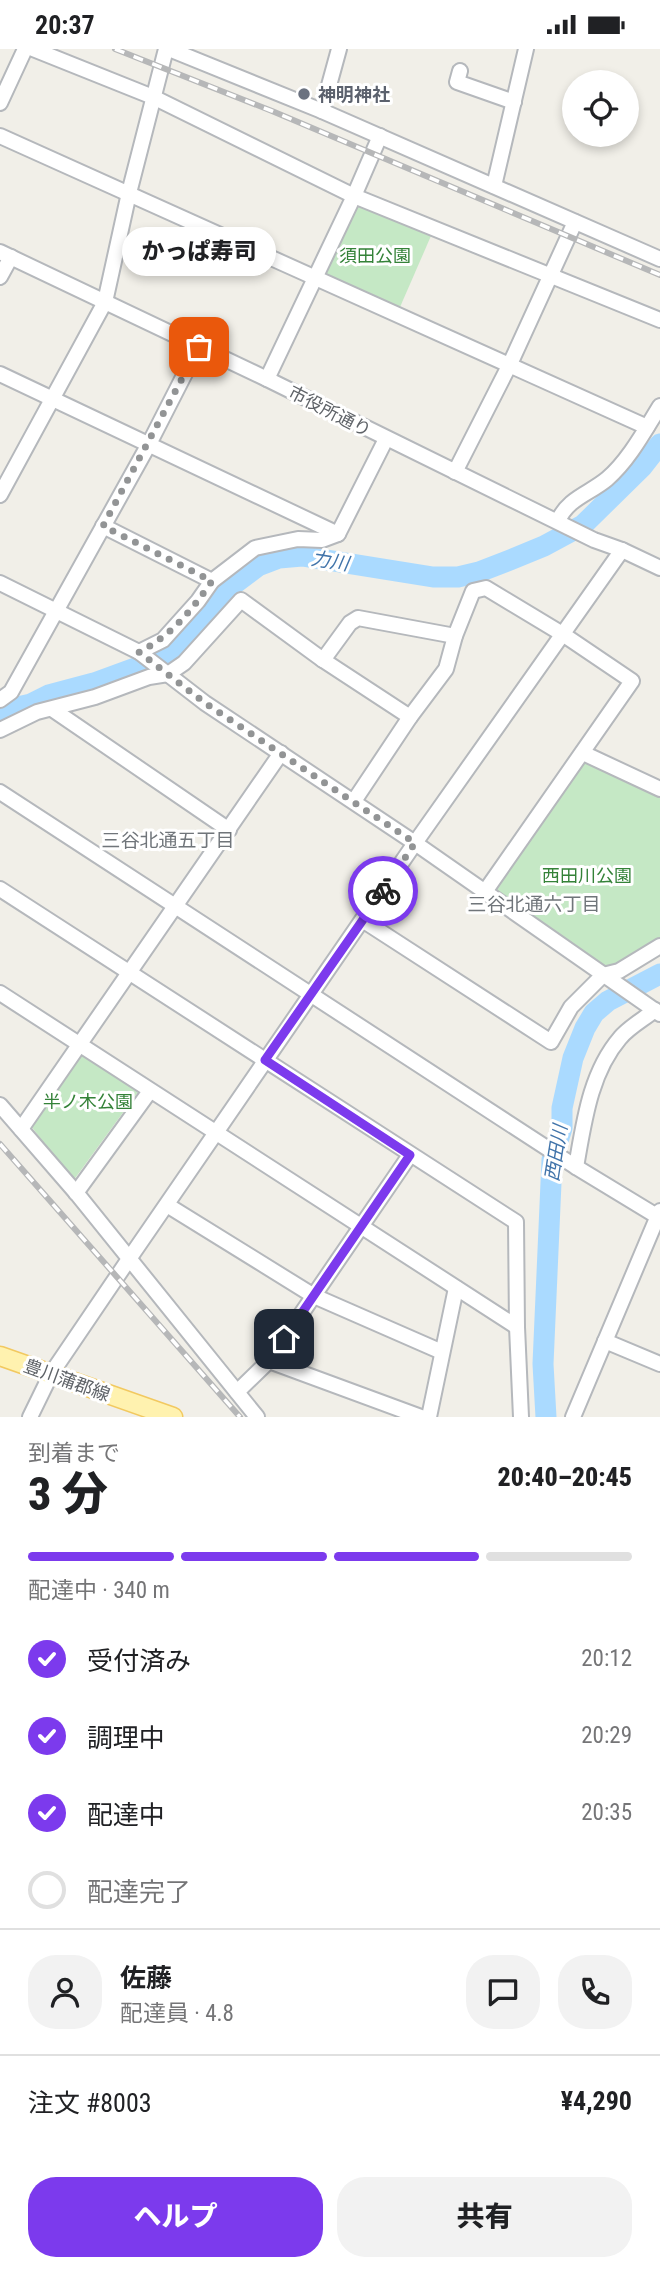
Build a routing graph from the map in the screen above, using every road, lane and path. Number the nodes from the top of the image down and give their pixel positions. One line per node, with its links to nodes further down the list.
1 (25, 49): 9 (street)
2 (33, 49): 7 (street)
3 (167, 49): 7 (street); 10 (street)
4 (338, 49): 10 (street)
5 (526, 49): 8 (street)
6 (460, 71): 8 (street)
7 (153, 97): 14 (street); 15 (street)
8 (514, 102): 13 (street)
9 (0, 103)
10 (322, 111): 12 (street)
11 (0, 136): 14 (street)
12 (380, 136): 13 (street); 15 (street)
13 (494, 186): 16 (street)
14 (129, 194): 19 (street); 22 (street)
15 (354, 196): 19 (street); 21 (street)
16 (575, 222): 18 (street); 21 (street)
17 (6, 254): 20 (street); 22 (street, 市役所通り)
18 (660, 259)
19 (316, 276): 25 (street); 27 (street)
20 (0, 277)
21 (550, 277): 23 (street); 25 (street)
22 (105, 302): 24 (street, 市役所通り); 28 (street)
23 (660, 320)
24 (199, 347): 27 (street, 市役所通り); 32 (street)
25 (510, 364): 30 (street); 33 (street)
26 (0, 374): 28 (street)
27 (267, 379): 31 (street, 市役所通り)
28 (52, 399): 32 (street); 34 (street)
29 (660, 406): 30 (street)
30 (647, 427): 35 (street)
31 (386, 439): 33 (street, 市役所通り); 37 (street)
32 (149, 444): 36 (street); 37 (street)
33 (455, 473): 35 (street, 市役所通り)
34 (0, 495)
35 (558, 521): 38 (street, 市役所通り)
36 (103, 526): 40 (street); 42 (street)
37 (338, 534): 40 (street)
38 (622, 549): 39 (street, 市役所通り); 43 (street)
39 (660, 568)
40 (212, 581): 45 (street)
41 (0, 583): 42 (street)
42 (57, 610): 45 (street); 48 (street)
43 (564, 635): 44 (street); 53 (street); 58 (street)
44 (455, 636): 46 (street); 50 (street)
45 (141, 653): 47 (street)
46 (323, 660): 47 (street); 50 (street)
47 (165, 672): 49 (street); 52 (street)
48 (0, 700)
49 (52, 709): 51 (street); 57 (street)
50 (410, 717): 56 (street)
51 (0, 730)
52 (281, 753): 56 (street); 57 (street)
53 (583, 753): 54 (street); 60 (street)
54 (660, 789)
55 (0, 792): 61 (street)
56 (354, 801): 58 (street)
57 (229, 830): 61 (street)
58 (415, 843): 60 (street); 63 (street)
59 (5, 892): 62 (street); 65 (street)
60 (484, 893): 66 (street)
61 (175, 905): 65 (street); 68 (street)
62 (0, 908)
63 (364, 921): 66 (street); 68 (street)
64 (660, 946): 66 (street)
65 (128, 971): 70 (street); 71 (street)
66 (606, 977): 69 (street)
67 (0, 993): 70 (street)
68 (312, 994): 71 (street); 77 (street)
69 (658, 1012): 77 (street)
70 (78, 1044): 72 (street); 74 (street)
71 (265, 1060): 75 (street); 76 (street)
72 (150, 1091): 75 (street); 78 (street)
73 (0, 1105): 74 (street)
74 (21, 1129): 78 (street)
75 (217, 1134): 79 (street); 81 (street)
76 (410, 1155): 81 (street); 85 (street)
77 (573, 1164): 80 (street)
78 (76, 1193): 82 (street)
79 (167, 1205): 82 (street); 84 (street)
80 (659, 1215): 86 (street)
81 (362, 1227): 83 (street); 84 (street)
82 (129, 1259): 91 (street); 92 (street)
83 (456, 1288): 85 (street); 87 (street)
84 (314, 1296): 87 (street); 89 (street)
85 (517, 1327): 98 (street)
86 (605, 1341): 90 (street); 99 (street)
87 (442, 1352): 97 (street)
88 (0, 1356): 91 (main road, 豊川蒲郡線)
89 (269, 1361): 92 (street); 96 (street)
90 (660, 1364)
91 (51, 1374): 93 (street); 94 (main road, 豊川蒲郡線)
92 (237, 1392): 95 (street)
93 (30, 1417)
94 (173, 1417)
95 (257, 1417)
96 (421, 1417)
97 (429, 1417)
98 (521, 1417)
99 (573, 1417)

